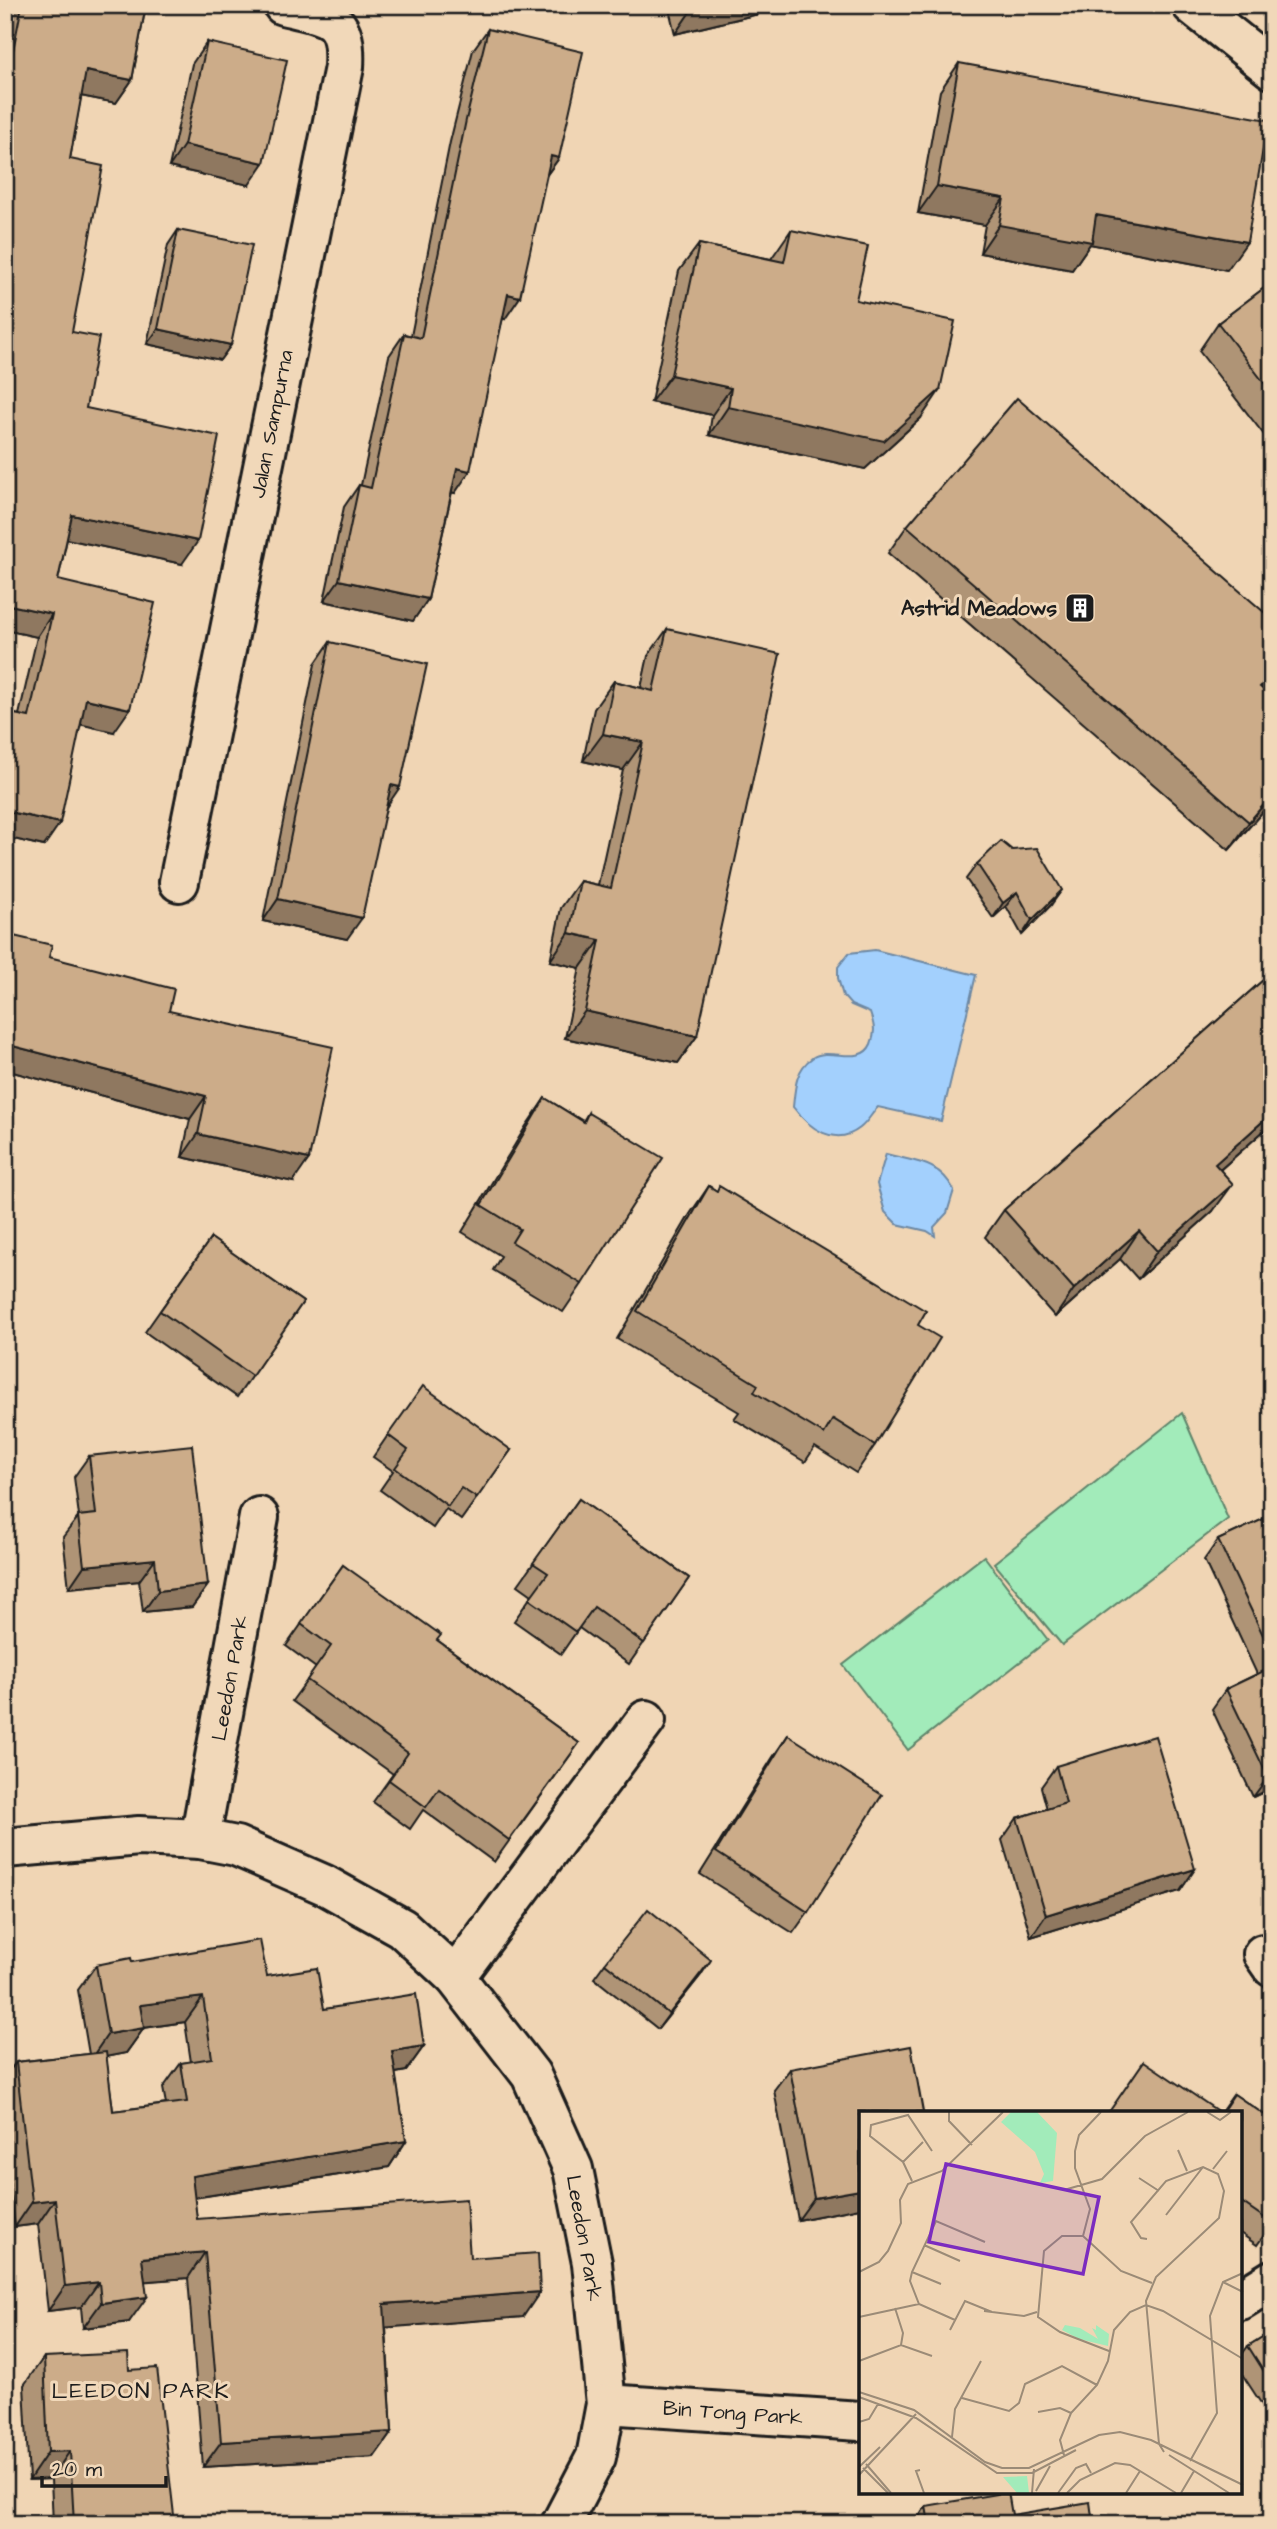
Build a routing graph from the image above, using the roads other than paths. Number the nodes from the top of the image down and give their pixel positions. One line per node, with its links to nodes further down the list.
1 (283, 5): 4 (street, Jalan Sampurna)
2 (1192, 5): 3 (street)
3 (1272, 69)
4 (179, 882)
5 (259, 1517): 7 (street, Leedon Park)
6 (646, 1720): 9 (street)
7 (200, 1839): 8 (street, Leedon Park); 9 (street, Leedon Park)
8 (5, 1848)
9 (455, 1977): 12 (street, Leedon Park)
10 (1272, 2280): 11 (street)
11 (1242, 2299)
12 (606, 2404): 13 (street, Bin Tong Park); 14 (street, Leedon Park)
13 (859, 2421)
14 (561, 2524)

